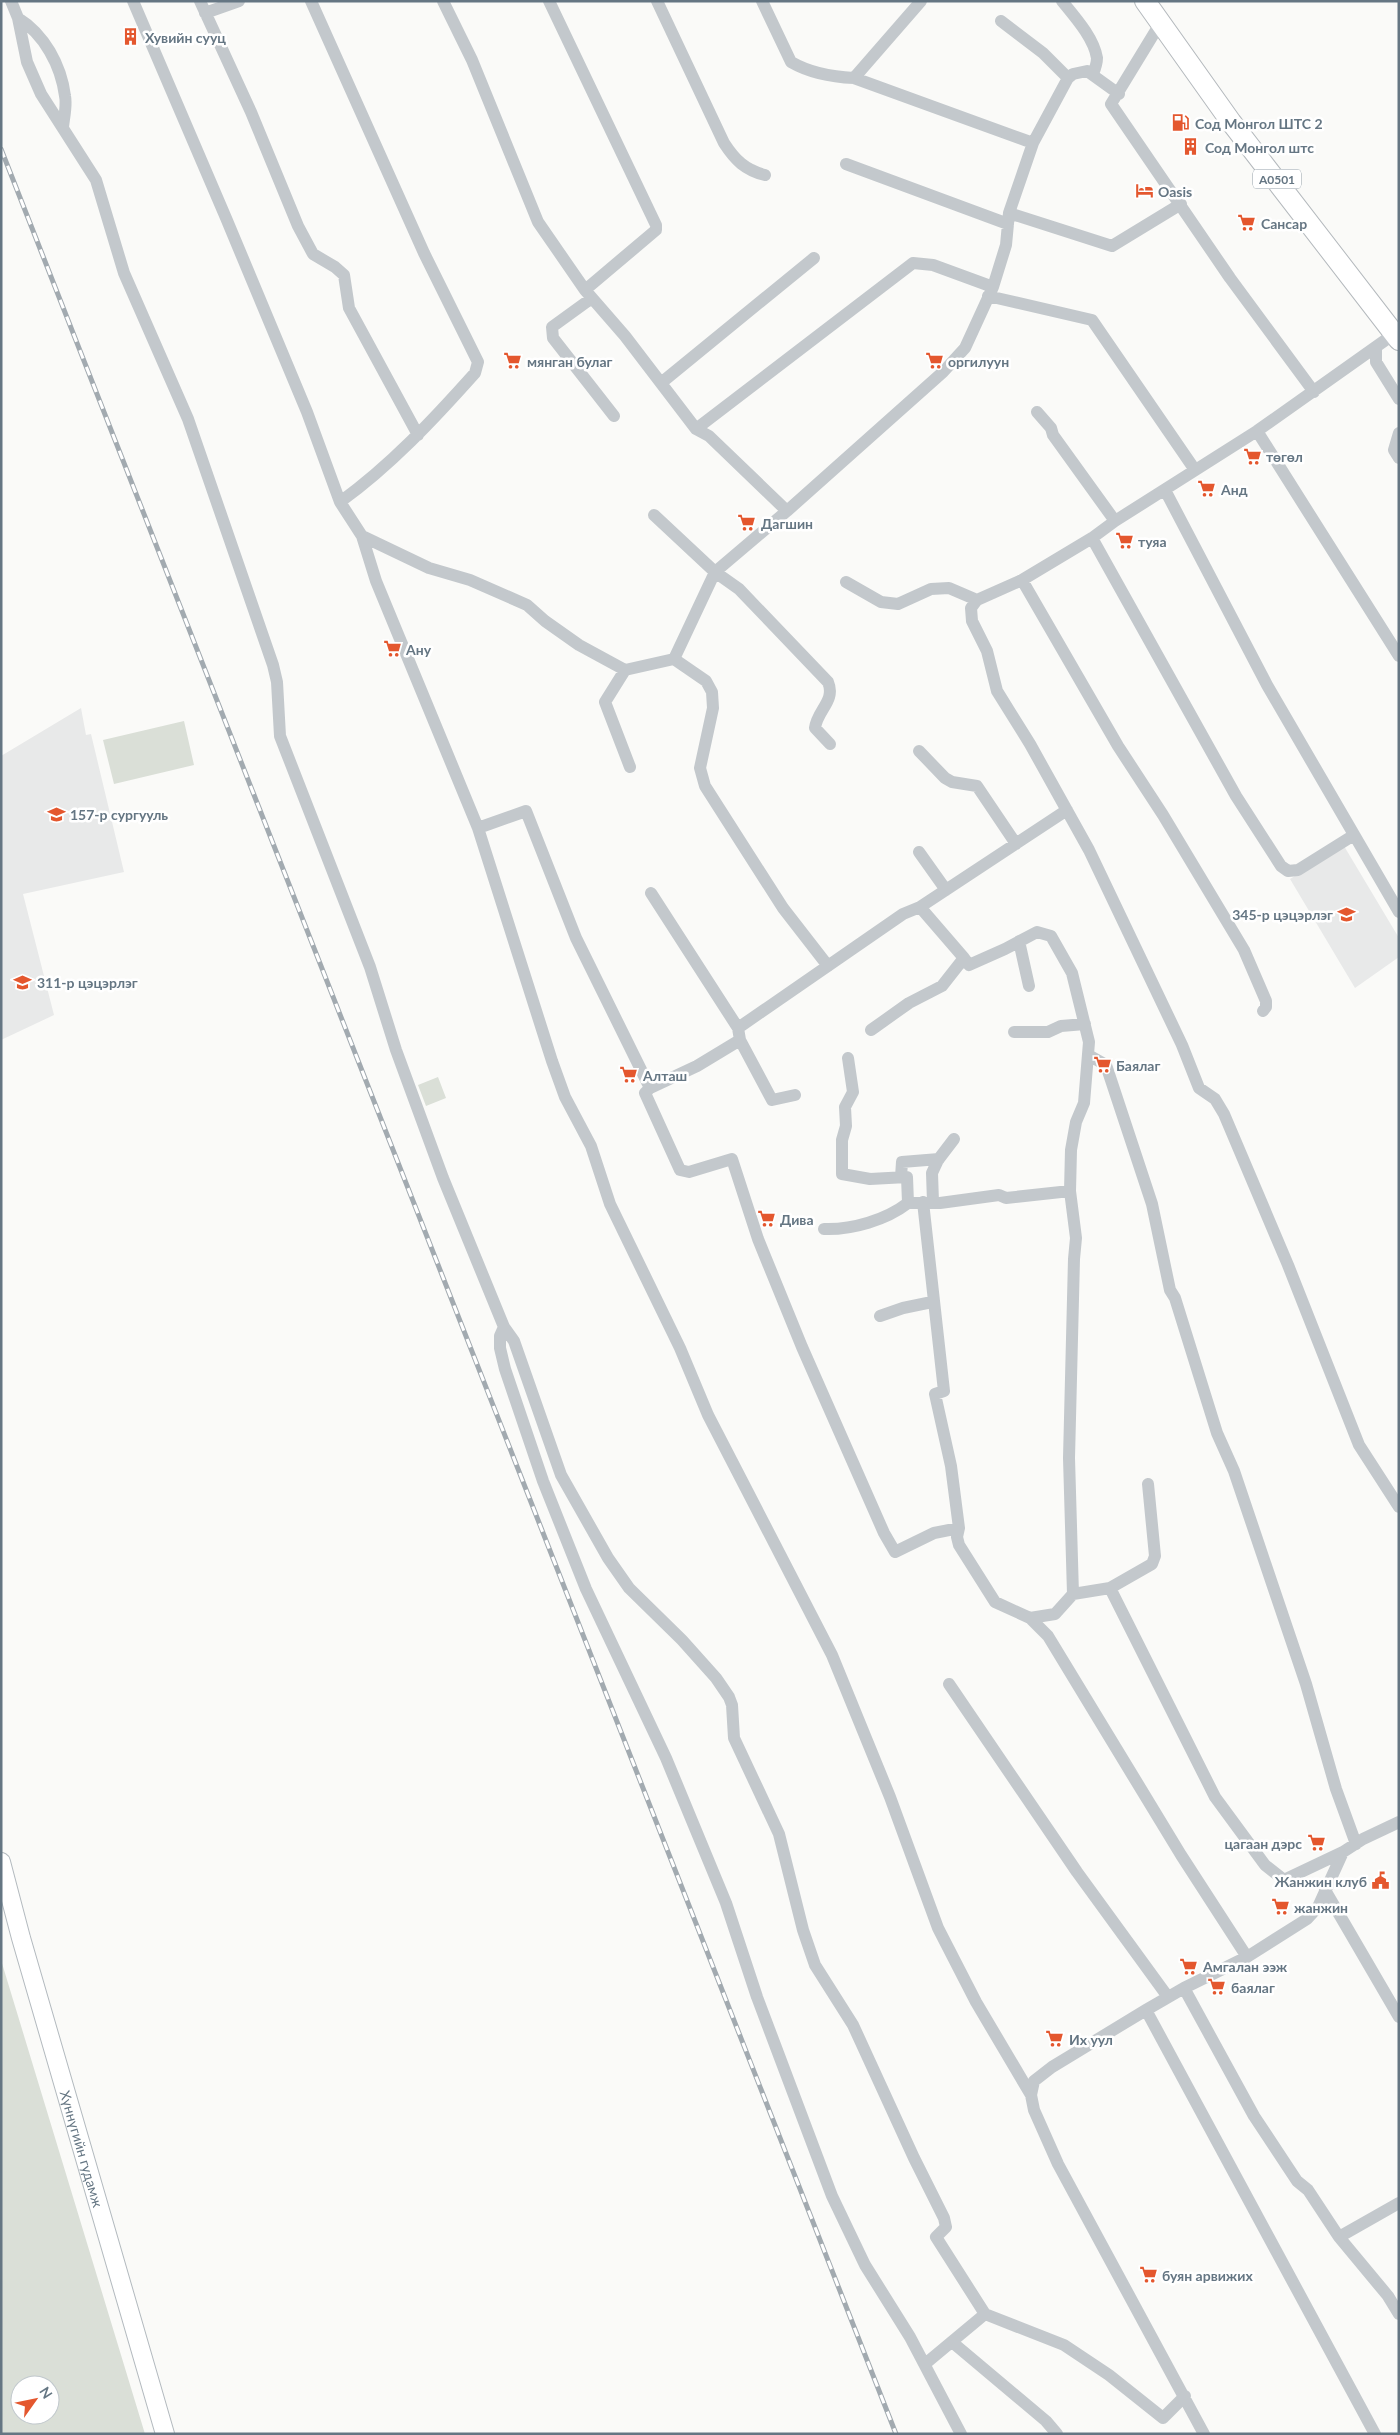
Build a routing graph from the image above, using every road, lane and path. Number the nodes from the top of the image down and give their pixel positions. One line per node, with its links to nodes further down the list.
1 (11, 1): 13 (street)
2 (132, 1): 43 (street)
3 (239, 1): 12 (street)
4 (311, 1): 39 (street)
5 (443, 1): 28 (street)
6 (549, 1): 28 (street)
7 (657, 1): 23 (street)
8 (762, 1): 17 (street)
9 (1062, 1): 16 (street)
10 (1145, 1): 15 (highway, A0501)
11 (917, 3): 17 (street)
12 (202, 7): 39 (street)
13 (18, 18): 20 (street); 20 (street)
14 (1001, 21): 18 (street)
15 (1161, 22): 19 (street); 29 (highway, A0501)
16 (1093, 74): 18 (street); 19 (street)
17 (854, 78): 21 (street)
18 (1068, 78): 21 (street)
19 (1119, 94): 24 (street)
20 (63, 127): 90 (street)
21 (1033, 143): 25 (street)
22 (846, 164): 25 (street)
23 (765, 175)
24 (1180, 204): 25 (street); 32 (street)
25 (1008, 219): 27 (street)
26 (814, 258): 31 (street)
27 (990, 292): 36 (street); 41 (street); 44 (street)
28 (589, 294): 31 (street); 35 (street)
29 (1396, 337): 30 (street)
30 (1376, 348): 32 (street); 33 (street)
31 (661, 383): 36 (street)
32 (1314, 392): 37 (street)
33 (1399, 399)
34 (1037, 412): 46 (street)
35 (614, 416)
36 (696, 429): 44 (street)
37 (1257, 431): 41 (street); 53 (street)
38 (1399, 433): 40 (street)
39 (418, 434): 43 (street)
40 (1399, 458)
41 (1195, 470): 42 (street)
42 (1165, 490): 46 (street); 61 (street)
43 (340, 502): 47 (street)
44 (787, 511): 49 (street)
45 (654, 515): 49 (street)
46 (1115, 520): 48 (street)
47 (362, 536): 55 (street); 60 (street)
48 (1092, 538): 50 (street); 61 (street)
49 (715, 572): 54 (street); 56 (street)
50 (1022, 580): 52 (street); 72 (street)
51 (846, 582): 52 (street)
52 (976, 600): 59 (street)
53 (1399, 656)
54 (674, 659): 55 (street); 70 (street)
55 (625, 670): 58 (street)
56 (830, 744)
57 (919, 751): 62 (street)
58 (630, 767)
59 (1067, 810): 62 (street); 92 (street)
60 (478, 828): 79 (street); 108 (street)
61 (1354, 835): 67 (street)
62 (1016, 844): 64 (street)
63 (919, 852): 64 (street)
64 (946, 890): 66 (street)
65 (651, 894): 76 (street)
66 (920, 907): 69 (street); 70 (street)
67 (1399, 912)
68 (1019, 941): 69 (street); 71 (street); 73 (street)
69 (964, 958): 74 (street)
70 (828, 966): 76 (street)
71 (1029, 986)
72 (1263, 1011)
73 (1085, 1024): 75 (street); 77 (street)
74 (871, 1030)
75 (1014, 1032)
76 (739, 1034): 79 (street); 80 (street)
77 (1090, 1056): 84 (street); 99 (street)
78 (848, 1058): 83 (street)
79 (650, 1088): 93 (street)
80 (795, 1095)
81 (954, 1139): 82 (street)
82 (939, 1159): 83 (street); 85 (street)
83 (901, 1177): 86 (street)
84 (1070, 1191): 85 (street); 95 (street)
85 (928, 1202): 86 (street); 88 (street)
86 (908, 1203): 87 (street)
87 (824, 1229)
88 (932, 1302): 89 (street); 93 (street)
89 (880, 1316)
90 (504, 1327): 111 (street); 114 (street)
91 (1148, 1484): 94 (street)
92 (1399, 1507)
93 (959, 1528): 96 (street)
94 (1110, 1588): 95 (street); 100 (street)
95 (1073, 1594): 96 (street)
96 (1030, 1618): 103 (street)
97 (949, 1684): 105 (street)
98 (1399, 1822): 99 (street)
99 (1356, 1844): 100 (street)
100 (1343, 1852): 102 (street)
101 (1, 1862): 116 (main road, Хүннүгийн гудамж)
102 (1325, 1890): 103 (street); 107 (street)
103 (1246, 1956): 104 (street)
104 (1184, 1988): 105 (street); 110 (street)
105 (1168, 1997): 106 (street)
106 (1146, 2010): 108 (street); 120 (street)
107 (1399, 2017)
108 (1031, 2095): 115 (street)
109 (1399, 2203): 110 (street)
110 (1339, 2237): 112 (street)
111 (985, 2314): 113 (street); 115 (street)
112 (1399, 2314)
113 (952, 2342): 114 (street); 118 (street)
114 (925, 2364): 117 (street)
115 (1185, 2396): 119 (street)
116 (165, 2434)
117 (960, 2434)
118 (1057, 2434)
119 (1204, 2434)
120 (1375, 2434)

